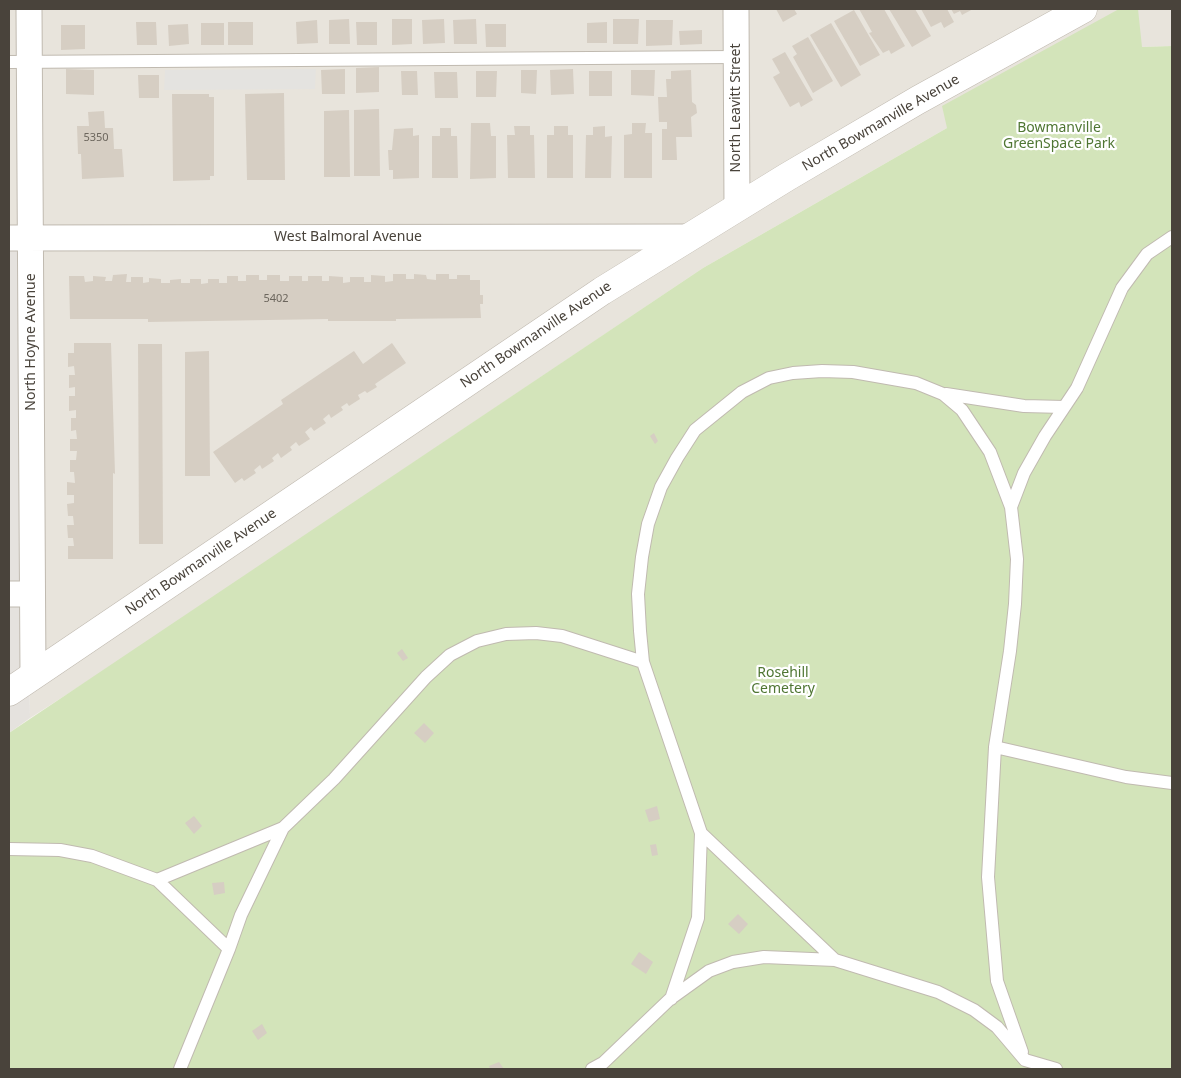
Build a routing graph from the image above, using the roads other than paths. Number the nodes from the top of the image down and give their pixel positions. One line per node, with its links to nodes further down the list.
1 (29, 9): 5 (street, North Hoyne Avenue)
2 (736, 9): 4 (street, North Leavitt Street)
3 (1083, 9): 6 (street, North Bowmanville Avenue)
4 (736, 57): 5 (lane); 6 (street, North Leavitt Street)
5 (19, 62): 8 (street, North Hoyne Avenue)
6 (737, 208): 9 (street, North Bowmanville Avenue)
7 (1172, 237): 11 (lane)
8 (19, 238): 9 (street, West Balmoral Avenue); 13 (street, North Hoyne Avenue)
9 (687, 238): 15 (street, North Bowmanville Avenue)
10 (943, 394): 11 (lane); 12 (lane); 14 (lane)
11 (1064, 407): 12 (lane)
12 (1012, 507): 17 (lane)
13 (20, 594): 15 (street, North Hoyne Avenue)
14 (642, 662): 19 (lane); 20 (lane)
15 (32, 676): 16 (street, North Bowmanville Avenue)
16 (9, 692)
17 (995, 747): 18 (lane); 26 (lane)
18 (1172, 784)
19 (283, 828): 22 (lane); 23 (lane)
20 (702, 834): 24 (lane); 25 (lane)
21 (9, 849): 22 (lane)
22 (157, 880): 23 (lane)
23 (229, 949): 27 (lane)
24 (835, 960): 25 (lane); 26 (lane)
25 (670, 999): 28 (lane)
26 (1027, 1064): 29 (lane)
27 (180, 1069)
28 (592, 1069)
29 (1056, 1069)

